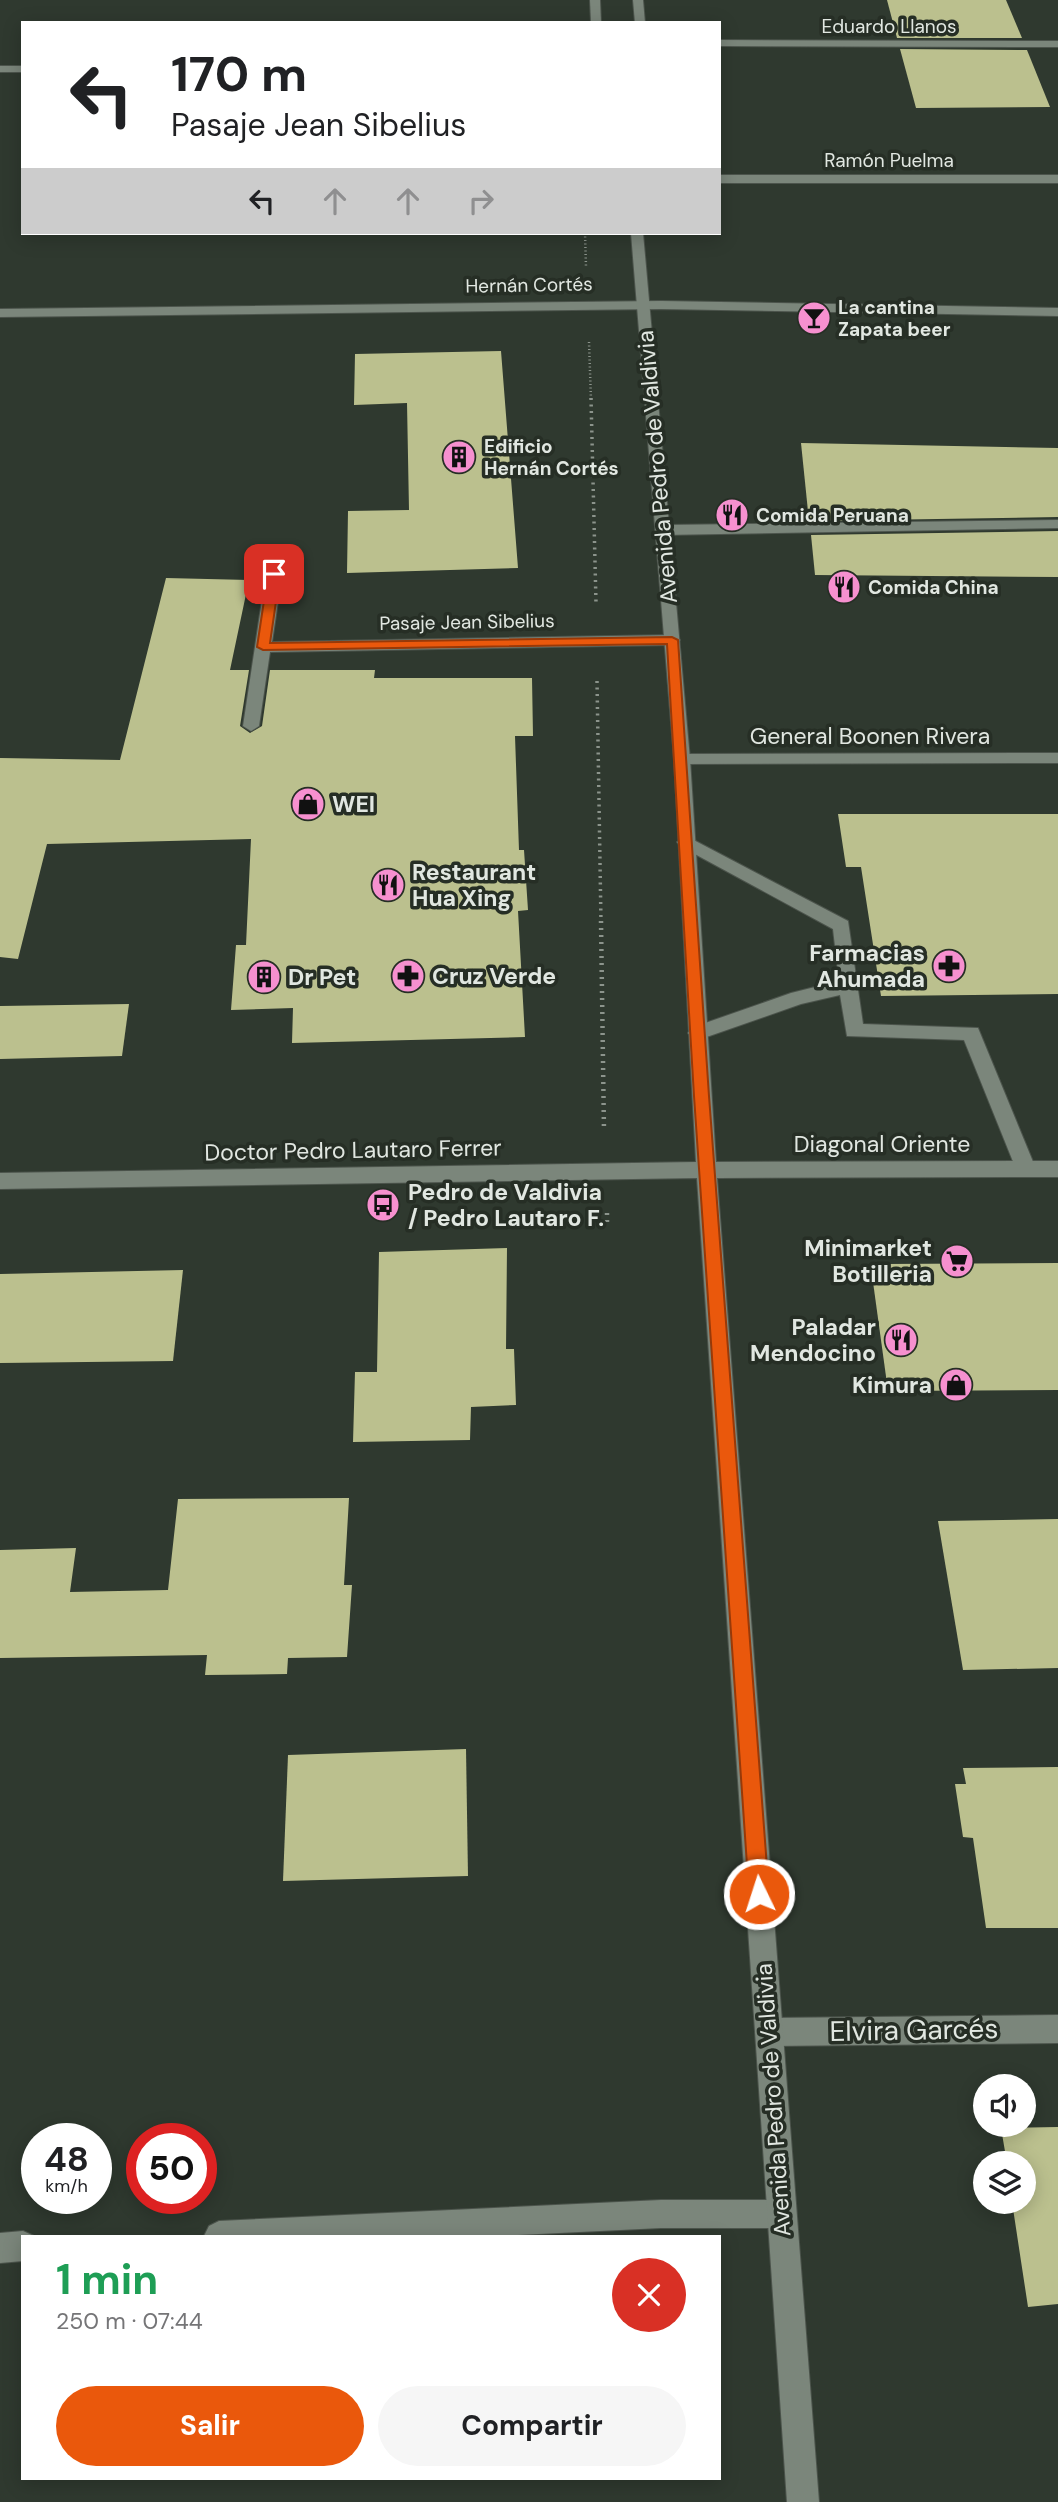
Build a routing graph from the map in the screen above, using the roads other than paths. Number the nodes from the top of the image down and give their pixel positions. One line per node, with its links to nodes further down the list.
1 (595, 0): 3 (street)
2 (638, 0): 4 (street)
3 (596, 21)
4 (640, 21)
5 (721, 43): 6 (street, Eduardo Llanos)
6 (1058, 44)
7 (0, 69): 8 (street)
8 (21, 69)
9 (721, 179): 10 (street, Ramón Puelma)
10 (1058, 179)
11 (637, 235): 12 (street, Avenida Pedro de Valdivia)
12 (642, 304): 13 (street, Hernán Cortés); 14 (street, Hernán Cortés); 16 (street, Avenida Pedro de Valdivia)
13 (1058, 312)
14 (0, 313)
15 (1058, 524): 16 (street)
16 (663, 530): 18 (street, Avenida Pedro de Valdivia)
17 (274, 574): 19 (street)
18 (672, 640): 19 (street, Pasaje Jean Sibelius); 22 (street, Avenida Pedro de Valdivia)
19 (263, 647): 20 (street)
20 (251, 726)
21 (1058, 758): 22 (street, General Boonen Rivera)
22 (682, 759): 23 (street, Avenida Pedro de Valdivia)
23 (686, 842): 24 (street); 25 (street, Avenida Pedro de Valdivia)
24 (848, 986): 25 (street); 26 (street)
25 (698, 1033): 27 (street, Avenida Pedro de Valdivia)
26 (1026, 1168): 27 (street, Diagonal Oriente); 28 (street, Diagonal Oriente)
27 (707, 1169): 29 (street, Doctor Pedro Lautaro Ferrer); 31 (street, Avenida Pedro de Valdivia)
28 (1058, 1169)
29 (0, 1181)
30 (1058, 2029): 31 (street, Elvira Garcés)
31 (769, 2032): 32 (street, Avenida Pedro de Valdivia)
32 (780, 2214): 33 (street); 36 (street, Avenida Pedro de Valdivia)
33 (239, 2235)
34 (21, 2246): 35 (street)
35 (0, 2248)
36 (803, 2502)

